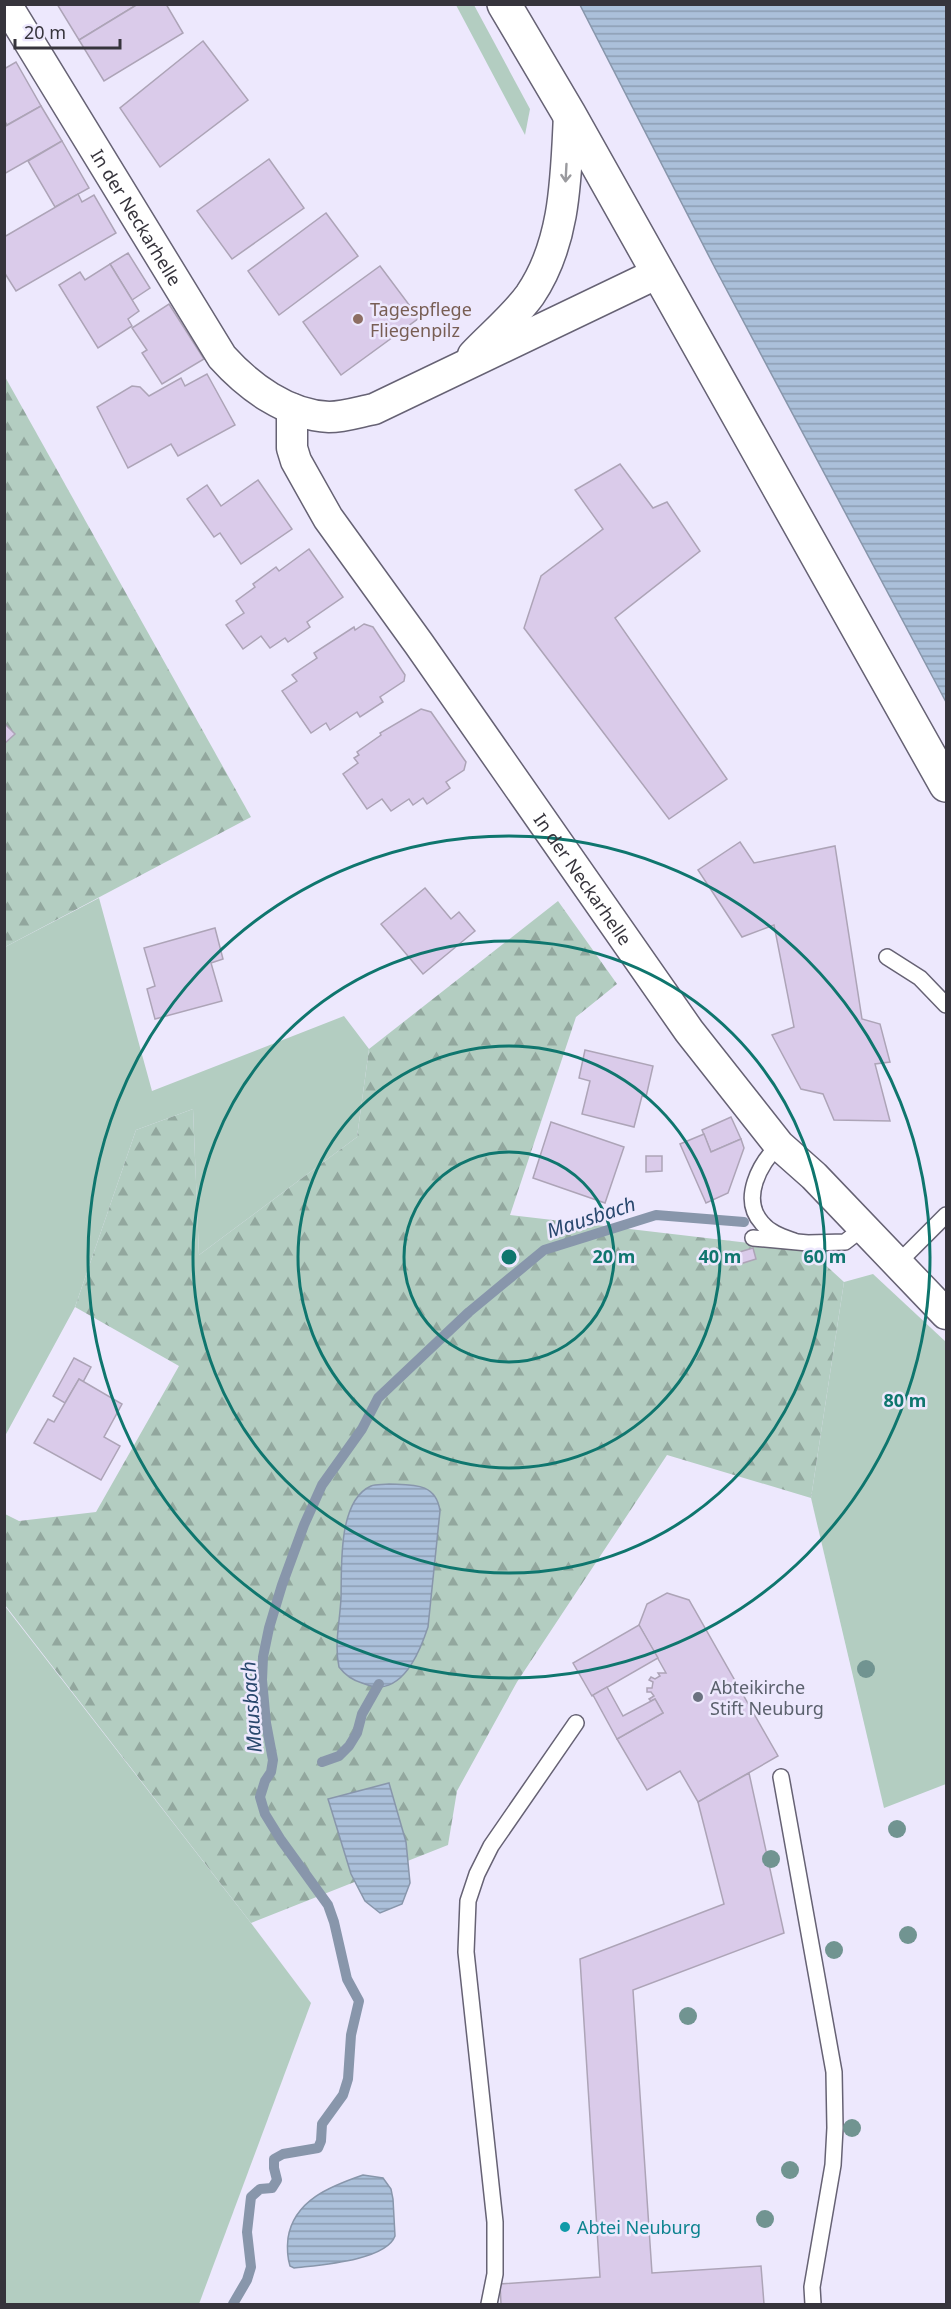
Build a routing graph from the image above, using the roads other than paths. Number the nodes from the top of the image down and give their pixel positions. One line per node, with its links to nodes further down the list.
1 (6, 4): 6 (street, In der Neckarhelle)
2 (504, 4): 3 (main road)
3 (569, 114): 4 (main road); 5 (street, In der Neckarhelle, one-way to 5)
4 (658, 273): 5 (street, In der Neckarhelle); 7 (main road)
5 (461, 368): 6 (street, In der Neckarhelle)
6 (292, 409): 10 (street, In der Neckarhelle)
7 (946, 785)
8 (887, 957): 9 (lane)
9 (946, 1005)
10 (779, 1144): 12 (street, In der Neckarhelle); 14 (lane)
11 (946, 1215): 15 (lane)
12 (863, 1228): 14 (lane); 15 (street, In der Neckarhelle)
13 (753, 1238): 14 (lane)
14 (794, 1241)
15 (898, 1263): 16 (street, In der Neckarhelle)
16 (945, 1309)
17 (576, 1723): 19 (lane)
18 (781, 1777): 20 (lane)
19 (489, 2304)
20 (813, 2304)

